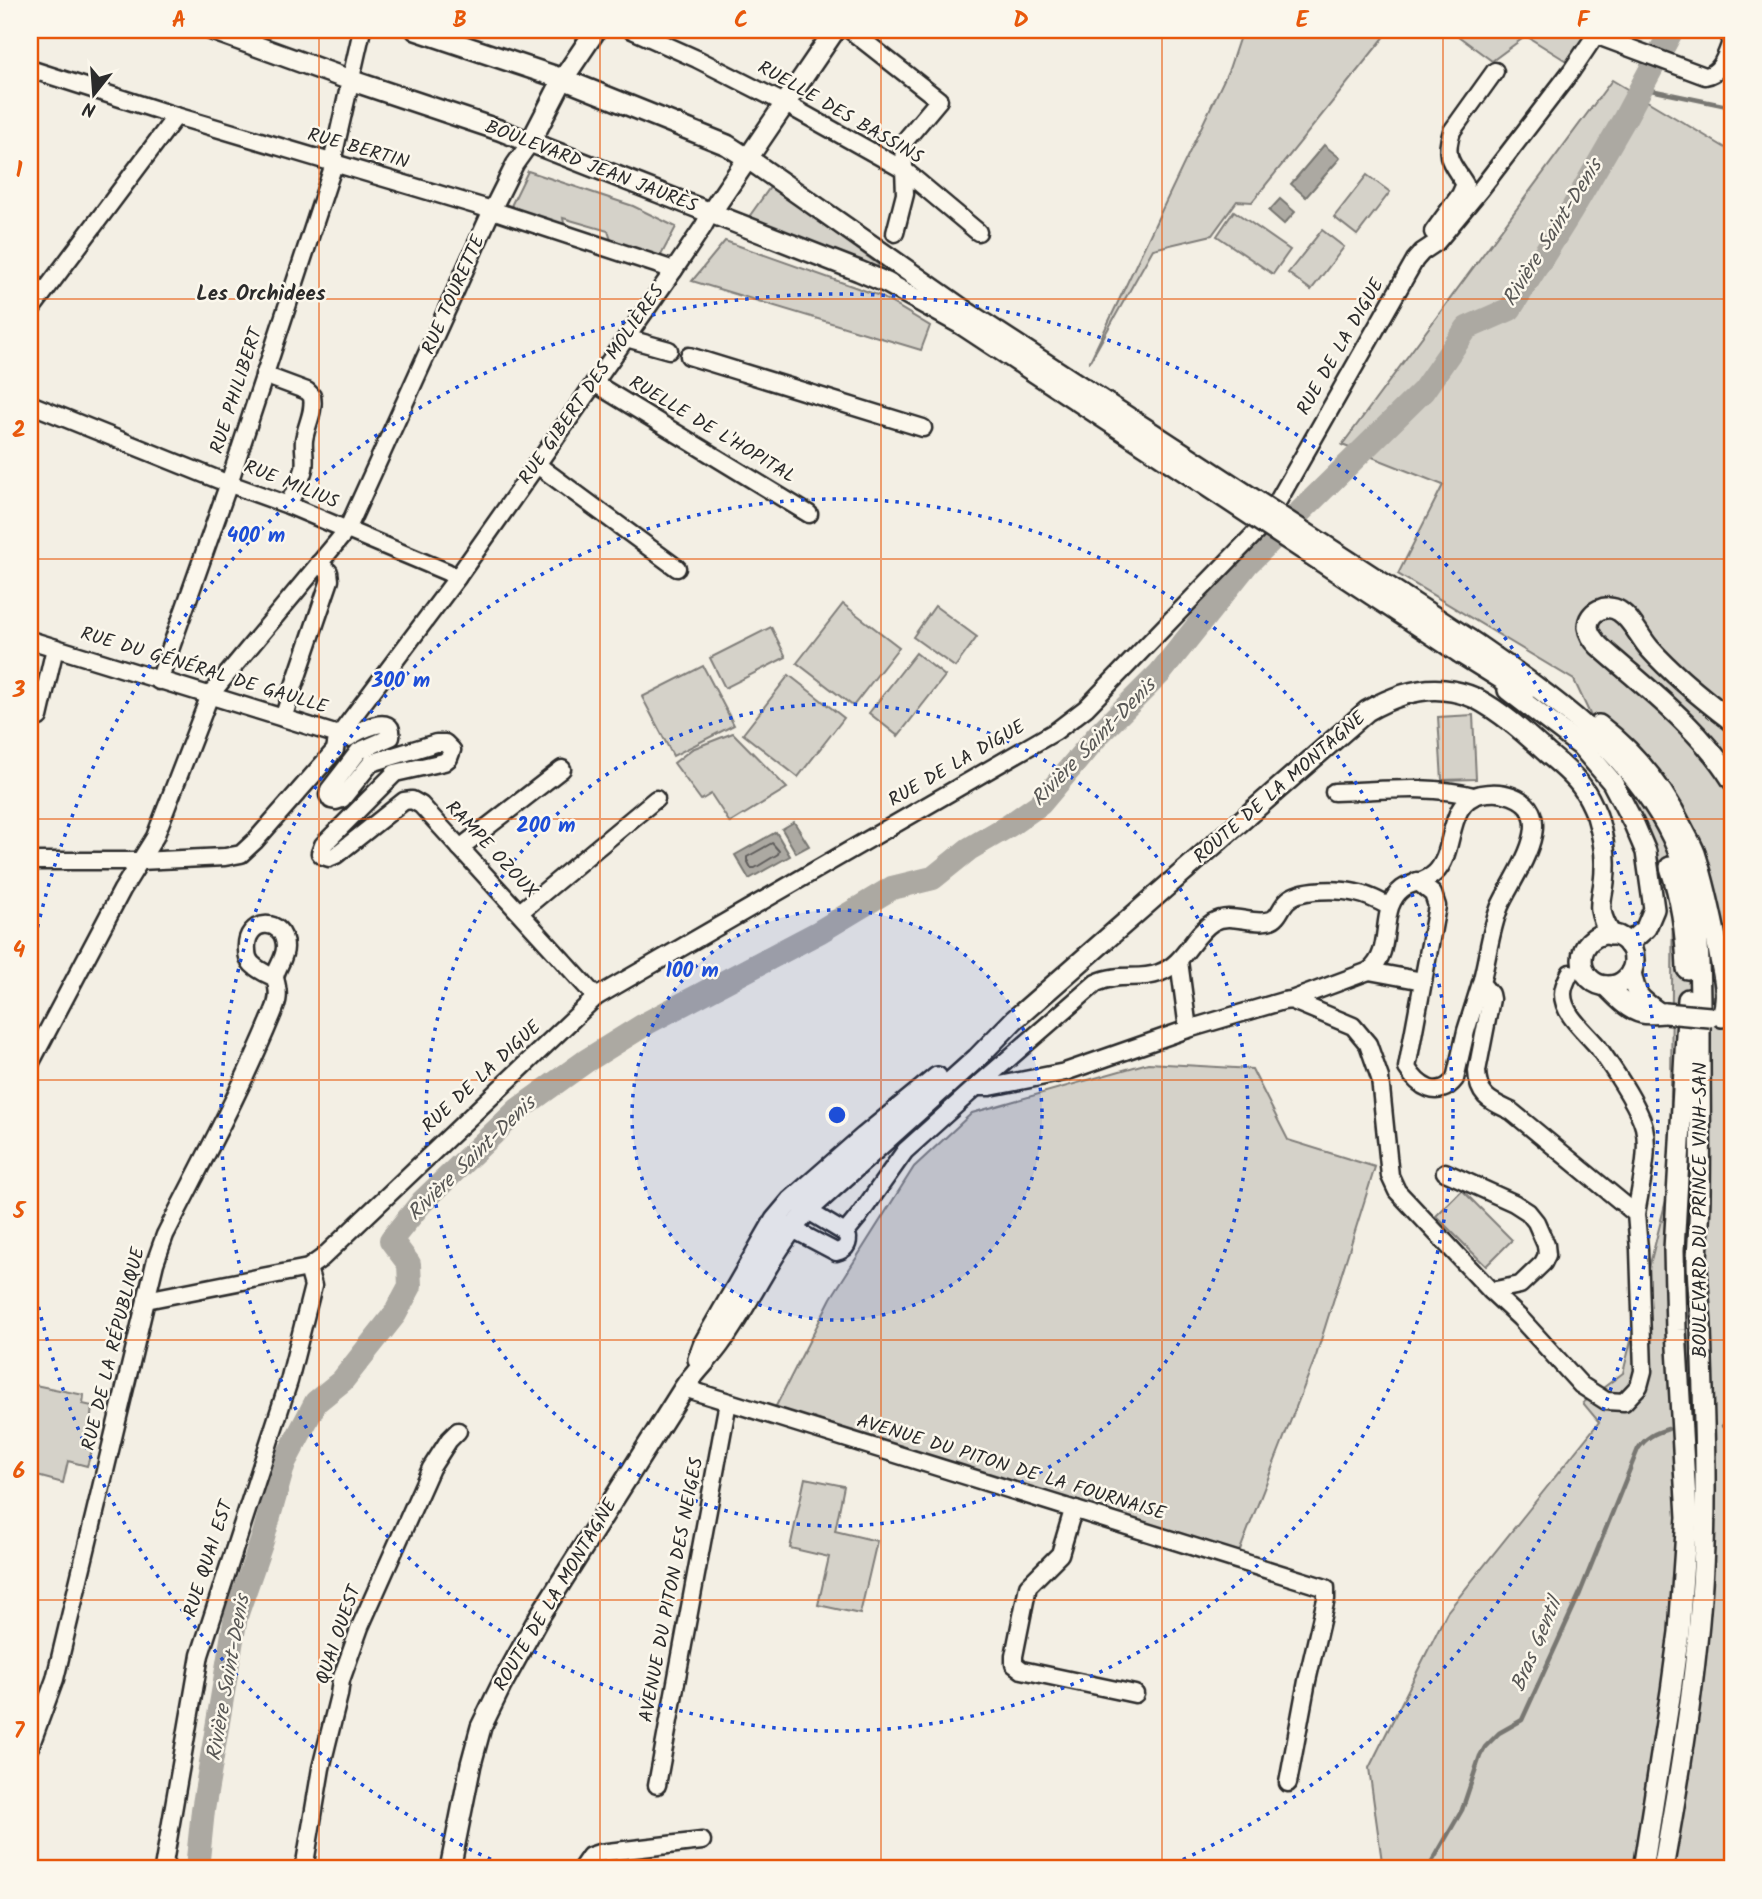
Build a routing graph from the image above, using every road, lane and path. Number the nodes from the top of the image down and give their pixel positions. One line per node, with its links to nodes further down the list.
1 (212, 30): 14 (main road, BOULEVARD JEAN JAURÈS)
2 (362, 30): 14 (street, RUE PHILIBERT)
3 (416, 30): 9 (main road)
4 (596, 30): 13 (main road, RUE TOURETTE)
5 (632, 30): 15 (street, RUELLE DES BASSINS)
6 (835, 30): 15 (main road, RUE GIBERT DES MOLIÈRES)
7 (850, 30): 20 (street)
8 (1599, 34): 10 (street, RUE DE LA DIGUE); 25 (street, RUE DE LA DIGUE)
9 (461, 37): 13 (main road)
10 (1732, 40)
11 (30, 69): 16 (street, RUE BERTIN)
12 (1495, 71): 25 (street)
13 (563, 79): 17 (main road, RUE TOURETTE); 18 (main road)
14 (350, 80): 17 (main road, BOULEVARD JEAN JAURÈS); 19 (street, RUE PHILIBERT)
15 (786, 104): 18 (main road, RUE GIBERT DES MOLIÈRES); 20 (street, RUELLE DES BASSINS)
16 (176, 116): 19 (street, RUE BERTIN); 27 (street)
17 (530, 143): 21 (street, RUE TOURETTE); 22 (main road, BOULEVARD JEAN JAURÈS)
18 (747, 158): 22 (main road, RUE GIBERT DES MOLIÈRES); 28 (main road)
19 (334, 164): 21 (street, RUE BERTIN); 32 (street, RUE PHILIBERT)
20 (904, 170): 23 (street, RUELLE DES BASSINS); 24 (street)
21 (492, 210): 26 (street, RUE BERTIN); 40 (street, RUE TOURETTE)
22 (710, 214): 26 (street, RUE GIBERT DES MOLIÈRES); 28 (main road, BOULEVARD JEAN JAURÈS)
23 (978, 232)
24 (895, 233)
25 (1422, 252): 78 (street, RUE DE LA DIGUE)
26 (674, 270): 29 (street, RUE GIBERT DES MOLIÈRES)
27 (30, 311)
28 (965, 319): 45 (main road, bridge)
29 (626, 338): 30 (street); 33 (street, RUE GIBERT DES MOLIÈRES)
30 (669, 350)
31 (689, 356): 35 (street)
32 (264, 375): 37 (street, RUE PHILIBERT); 38 (street)
33 (594, 383): 36 (street, RUE GIBERT DES MOLIÈRES); 39 (street, RUELLE DE L'HOPITAL)
34 (30, 404): 37 (street, RUE MILIUS)
35 (923, 428)
36 (536, 464): 42 (street); 43 (street, RUE GIBERT DES MOLIÈRES)
37 (229, 483): 38 (street, RUE MILIUS); 47 (street, RUE PHILIBERT)
38 (288, 505): 40 (street, RUE MILIUS)
39 (809, 514)
40 (347, 530): 41 (street, RUE TOURETTE); 43 (street, RUE MILIUS)
41 (319, 563): 48 (street, RUE TOURETTE); 50 (street)
42 (677, 568)
43 (457, 578): 52 (street, RUE GIBERT DES MOLIÈRES)
44 (30, 640): 46 (street, RUE DU GÉNÉRAL DE GAULLE)
45 (1465, 646): 67 (main road); 77 (main road); 109 (main road, BOULEVARD DU PRINCE VINH-SAN); 110 (main road, BOULEVARD DU PRINCE VINH-SAN)
46 (55, 648): 47 (street, RUE DU GÉNÉRAL DE GAULLE); 49 (street, RUE DU GÉNÉRAL DE GAULLE)
47 (159, 681): 48 (street, RUE DU GÉNÉRAL DE GAULLE)
48 (210, 695): 50 (street, RUE DU GÉNÉRAL DE GAULLE); 58 (street, RUE TOURETTE)
49 (41, 718)
50 (283, 718): 52 (street, RUE DU GÉNÉRAL DE GAULLE)
51 (1732, 721): 54 (main road)
52 (340, 735): 59 (street, RAMPE OZOUX); 60 (street, RUE GIBERT DES MOLIÈRES)
53 (562, 769): 59 (street)
54 (1732, 780)
55 (1334, 792): 56 (street)
56 (1473, 796): 63 (street); 75 (street)
57 (656, 799): 66 (street)
58 (155, 837): 60 (street); 62 (street, RUE TOURETTE)
59 (460, 848): 66 (street, RAMPE OZOUX)
60 (158, 860): 62 (street, RUE GIBERT DES MOLIÈRES)
61 (30, 861): 62 (street, RUE GIBERT DES MOLIÈRES)
62 (139, 861): 83 (street, RUE TOURETTE)
63 (1417, 881): 65 (street); 74 (street)
64 (1601, 891): 67 (main road, ROUTE DE LA MONTAGNE); 68 (main road, ROUTE DE LA MONTAGNE); 87 (main road, ROUTE DE LA MONTAGNE)
65 (1390, 907): 69 (street); 70 (street)
66 (520, 912): 78 (street, RAMPE OZOUX)
67 (1620, 939): 68 (main road); 71 (main road)
68 (1589, 942): 76 (main road)
69 (1179, 961): 82 (street); 85 (street)
70 (1369, 971): 74 (street); 79 (street)
71 (1630, 972): 76 (main road); 80 (main road)
72 (1570, 973): 88 (street)
73 (275, 978): 94 (street, RUE DE LA RÉPUBLIQUE)
74 (1423, 981): 75 (street)
75 (1481, 983): 88 (street)
76 (1606, 986): 80 (main road)
77 (1728, 986): 81 (main road)
78 (596, 997): 91 (street, RUE DE LA DIGUE)
79 (1291, 1000): 82 (street); 93 (street)
80 (1662, 1013): 81 (main road, bridge)
81 (1721, 1017)
82 (1188, 1029): 85 (street)
83 (36, 1049): 84 (street, RUE TOURETTE)
84 (30, 1064)
85 (976, 1087): 90 (street)
86 (1445, 1171): 92 (street)
87 (800, 1205): 89 (main road, ROUTE DE LA MONTAGNE); 90 (street)
88 (1636, 1214): 95 (street)
89 (783, 1224): 90 (street); 96 (main road, ROUTE DE LA MONTAGNE)
90 (845, 1233)
91 (308, 1268): 94 (street, RUE DE LA DIGUE); 105 (street, RUE QUAI EST)
92 (1520, 1285): 93 (street); 95 (street)
93 (1491, 1291): 95 (street)
94 (146, 1300): 101 (street, RUE DE LA RÉPUBLIQUE)
95 (1520, 1318)
96 (687, 1382): 97 (street, AVENUE DU PITON DE LA FOURNAISE); 107 (main road, ROUTE DE LA MONTAGNE)
97 (728, 1402): 99 (street, AVENUE DU PITON DE LA FOURNAISE); 103 (street, AVENUE DU PITON DES NEIGES)
98 (457, 1431): 106 (street, QUAI OUEST)
99 (1076, 1510): 100 (street); 102 (street, AVENUE DU PITON DE LA FOURNAISE)
100 (1135, 1693)
101 (30, 1747)
102 (1288, 1783)
103 (657, 1785)
104 (702, 1841): 108 (street)
105 (163, 1869)
106 (304, 1869)
107 (450, 1869)
108 (581, 1869)
109 (1643, 1869)
110 (1663, 1869)

